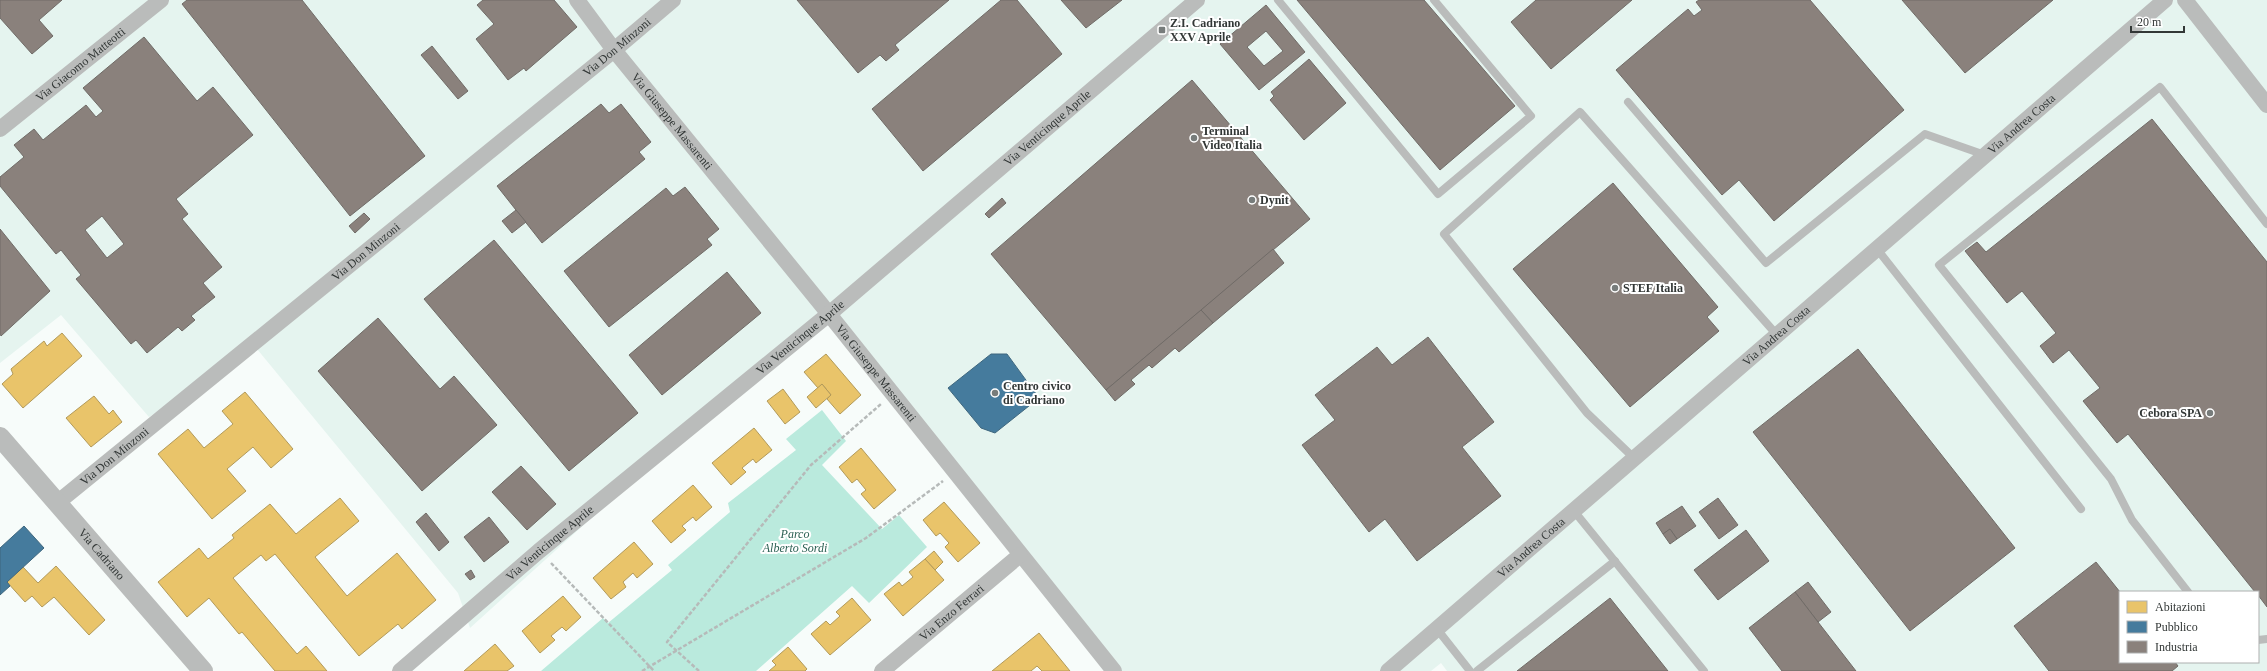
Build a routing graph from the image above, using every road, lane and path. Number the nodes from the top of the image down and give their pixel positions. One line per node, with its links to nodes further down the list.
1 (161, 0): 12 (street, Via Giacomo Matteotti)
2 (577, 0): 9 (street, Via Giuseppe Massarenti)
3 (673, 0): 9 (street, Via Don Minzoni)
4 (1197, 0): 16 (street, Via Venticinque Aprile)
5 (1278, 0): 6 (lane)
6 (1434, 0)
7 (2165, 0): 13 (street, Via Andrea Costa)
8 (2185, 0): 11 (street)
9 (614, 50): 16 (street, Via Giuseppe Massarenti); 22 (street, Via Don Minzoni)
10 (1628, 102): 13 (lane)
11 (2267, 105)
12 (0, 129)
13 (1985, 155): 15 (street, Via Andrea Costa)
14 (2267, 224): 28 (lane)
15 (1877, 249): 17 (street, Via Andrea Costa); 23 (lane)
16 (829, 314): 18 (street, Via Giuseppe Massarenti); 25 (street, Via Venticinque Aprile)
17 (1777, 335): 20 (street, Via Andrea Costa); 20 (lane)
18 (892, 395): 21 (street, Via Giuseppe Massarenti); 30 (path)
19 (0, 437): 22 (street, Via Cadriano)
20 (1634, 458): 24 (street, Via Andrea Costa)
21 (954, 472): 26 (street, Via Giuseppe Massarenti); 30 (path)
22 (57, 503): 32 (street, Via Cadriano)
23 (2081, 509)
24 (1574, 511): 27 (lane); 29 (street, Via Andrea Costa)
25 (539, 551): 31 (path); 33 (street, Via Venticinque Aprile)
26 (1020, 555): 37 (street, Via Enzo Ferrari); 38 (street, Via Giuseppe Massarenti)
27 (1615, 561): 41 (lane); 42 (lane)
28 (2187, 591)
29 (1437, 629): 39 (street, Via Andrea Costa); 40 (lane)
30 (677, 651): 31 (path); 36 (path)
31 (650, 667): 34 (path); 35 (path)
32 (203, 671)
33 (400, 671)
34 (642, 671)
35 (654, 671)
36 (699, 671)
37 (882, 671)
38 (1114, 671)
39 (1388, 671)
40 (1470, 671)
41 (1477, 671)
42 (1704, 671)

